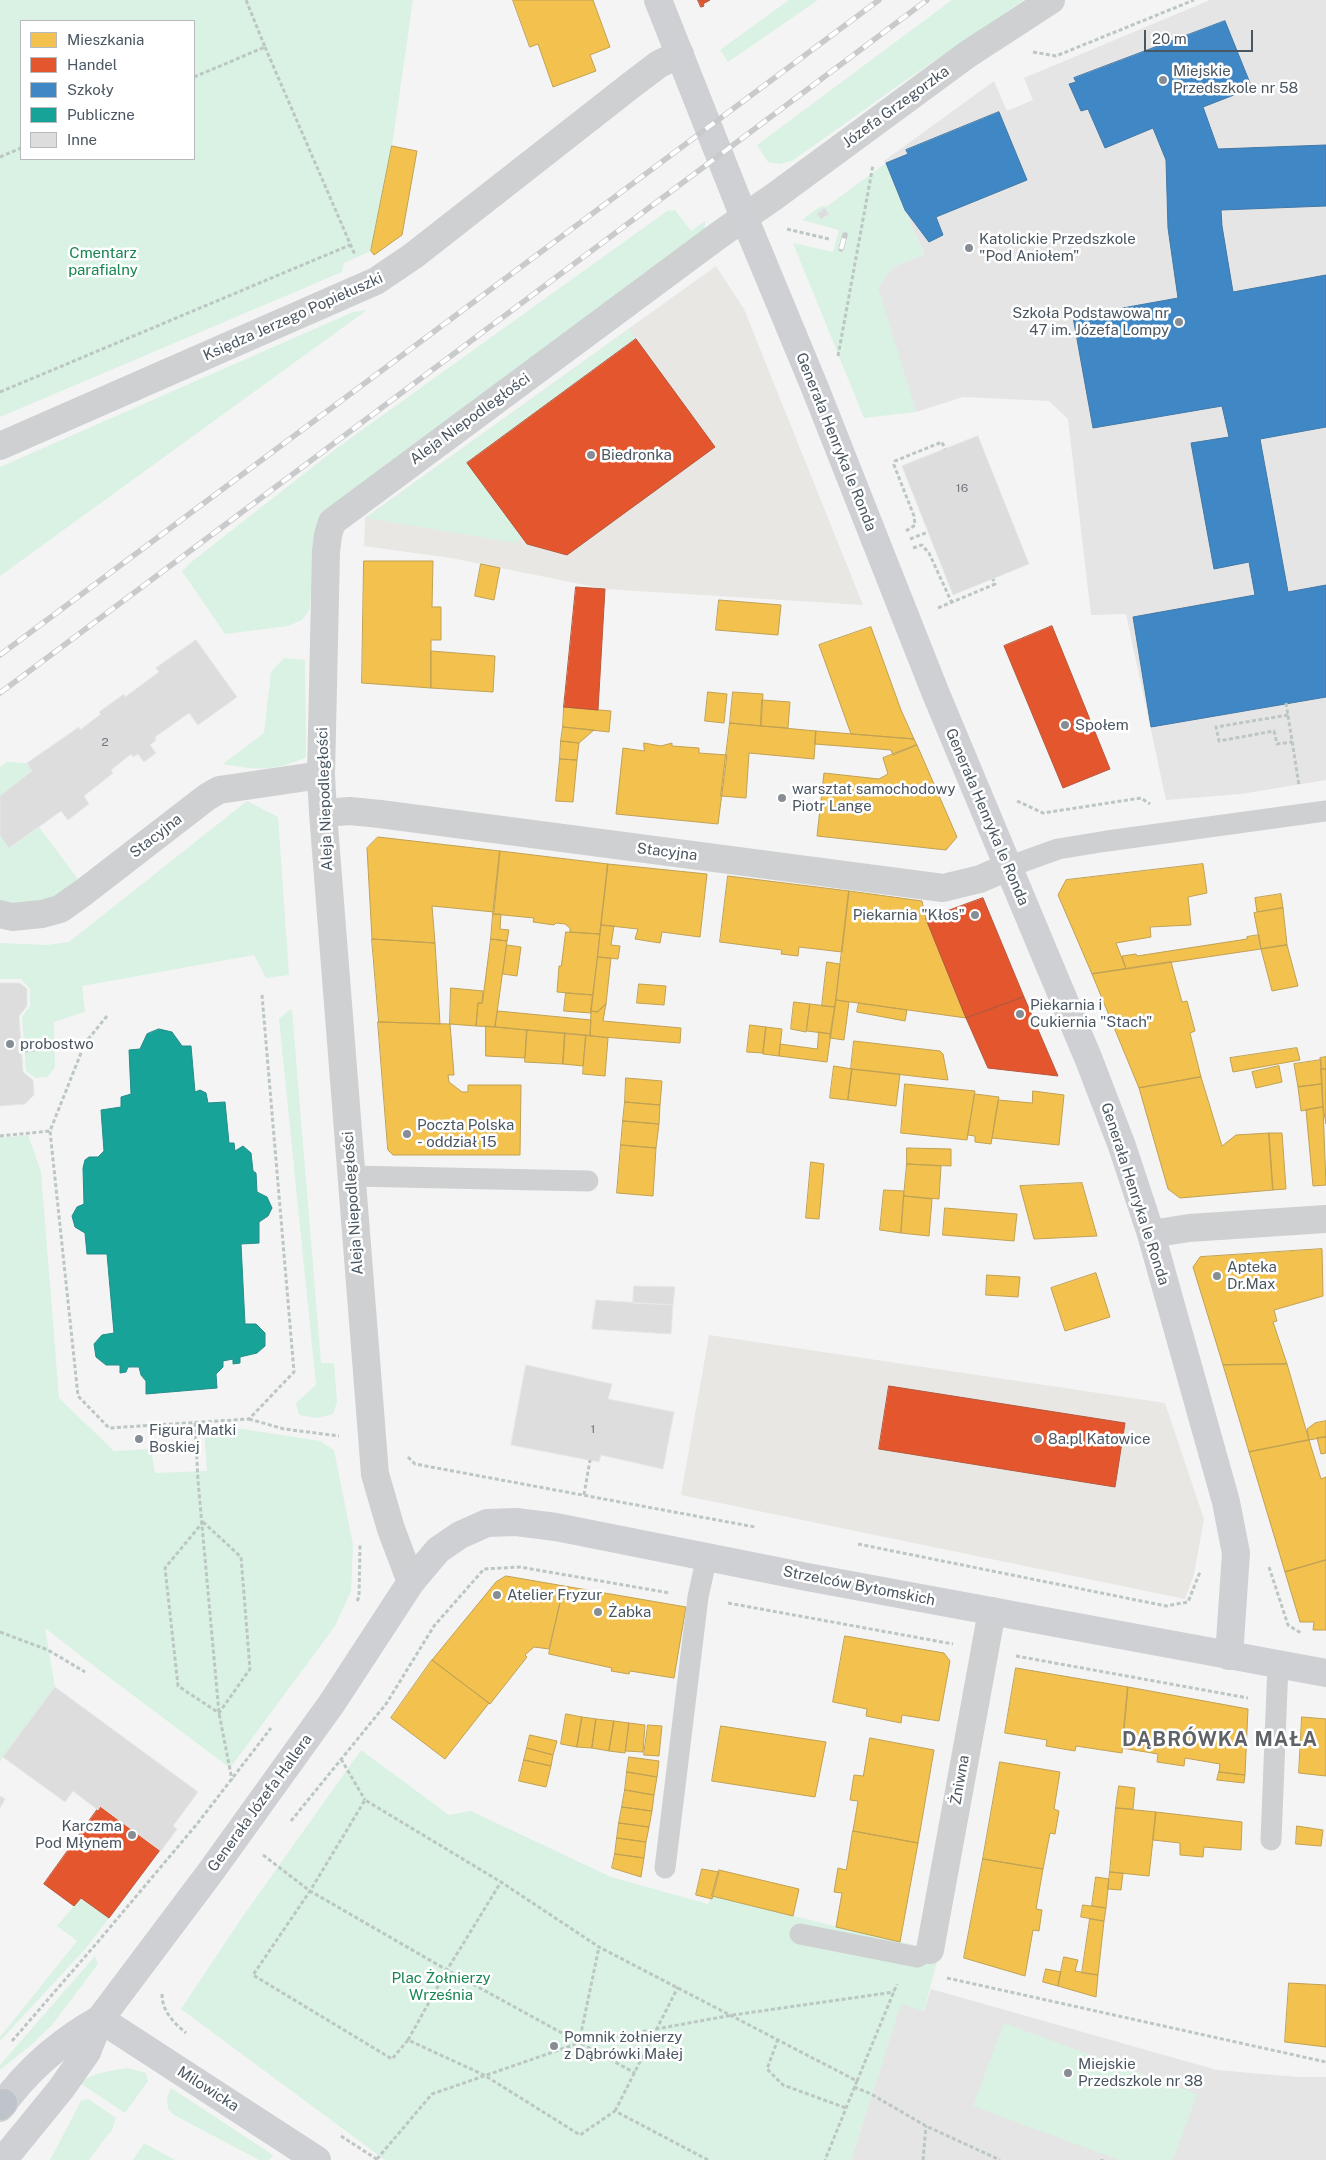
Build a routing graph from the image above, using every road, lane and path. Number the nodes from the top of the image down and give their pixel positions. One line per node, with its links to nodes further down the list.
1 (246, 0): 5 (path)
2 (658, 0): 7 (street, Generała Henryka le Ronda)
3 (1051, 0): 12 (street, Józefa Grzegorzka)
4 (1194, 0): 6 (path)
5 (265, 47): 8 (path); 17 (path)
6 (1024, 51)
7 (680, 54): 12 (street, Generała Henryka le Ronda); 21 (street, Księdza Jerzego Popiełuszki)
8 (195, 77)
9 (20, 148): 10 (path)
10 (0, 156)
11 (875, 157): 19 (path)
12 (744, 217): 33 (street, Aleja Niepodległości); 39 (street, Generała Henryka le Ronda)
13 (787, 221): 14 (path)
14 (787, 229): 15 (path); 16 (path)
15 (787, 235)
16 (830, 239)
17 (350, 245): 18 (path); 20 (path)
18 (356, 258)
19 (837, 365)
20 (0, 392)
21 (0, 446)
22 (945, 449): 24 (path)
23 (901, 523): 24 (path)
24 (904, 532): 25 (path)
25 (928, 532)
26 (914, 557): 29 (path)
27 (993, 579): 29 (path)
28 (932, 601): 29 (path)
29 (952, 603)
30 (1286, 704): 31 (path)
31 (1288, 715): 32 (path); 32 (path)
32 (1292, 742): 34 (path)
33 (321, 775): 38 (street, Aleja Niepodległości); 40 (street, Stacyjna)
34 (1299, 786)
35 (1014, 800): 36 (path)
36 (1018, 808)
37 (1326, 811): 39 (lane)
38 (323, 813): 39 (street, Stacyjna); 47 (street, Aleja Niepodległości)
39 (1008, 867): 50 (street, Generała Henryka le Ronda)
40 (0, 914)
41 (262, 996): 51 (path)
42 (107, 1016): 43 (path)
43 (84, 1043): 44 (path); 45 (path)
44 (24, 1051)
45 (50, 1132): 46 (path); 52 (path)
46 (0, 1136)
47 (351, 1176): 48 (lane); 53 (street, Aleja Niepodległości)
48 (588, 1181)
49 (1326, 1219): 50 (street)
50 (1151, 1234): 68 (street, Generała Henryka le Ronda)
51 (249, 1419): 52 (path); 53 (path)
52 (195, 1423): 56 (path)
53 (372, 1437): 55 (path); 62 (street, Aleja Niepodległości)
54 (590, 1460): 55 (path)
55 (584, 1495): 57 (path)
56 (203, 1522): 73 (path); 73 (path); 73 (path)
57 (755, 1527)
58 (359, 1538): 64 (path)
59 (858, 1544): 61 (path)
60 (706, 1556): 62 (street, Strzelców Bytomskich); 63 (lane); 65 (street, Strzelców Bytomskich)
61 (1201, 1569)
62 (411, 1582): 96 (street, Generała Józefa Hallera)
63 (698, 1597): 67 (path); 75 (path); 83 (lane)
64 (355, 1604)
65 (992, 1611): 67 (street, Żniwna); 68 (street, Strzelców Bytomskich)
66 (0, 1632): 70 (path)
67 (984, 1650): 72 (path); 88 (street, Żniwna)
68 (1229, 1656): 69 (street, Strzelców Bytomskich)
69 (1278, 1664): 71 (street, Strzelców Bytomskich); 72 (lane)
70 (85, 1672)
71 (1326, 1673)
72 (1276, 1703): 79 (lane)
73 (219, 1713): 76 (path)
74 (273, 1724): 76 (path)
75 (341, 1760): 77 (path); 78 (path)
76 (232, 1780): 101 (path)
77 (365, 1800): 84 (path); 85 (path)
78 (287, 1826)
79 (1271, 1840)
80 (269, 1848): 81 (path)
81 (263, 1855): 82 (path); 85 (path)
82 (258, 1861)
83 (664, 1868)
84 (501, 1882): 87 (path); 89 (path)
85 (310, 1891): 89 (path); 99 (path)
86 (800, 1934): 88 (lane)
87 (599, 1946): 93 (path); 102 (path)
88 (930, 1950)
89 (447, 1970): 99 (path); 102 (path)
90 (900, 1976): 94 (path)
91 (942, 1977): 103 (path)
92 (162, 1987): 98 (path)
93 (678, 1988): 95 (path); 97 (path)
94 (894, 1992): 95 (path); 106 (path)
95 (733, 2015): 97 (path); 100 (path)
96 (100, 2019): 108 (street, Generała Józefa Hallera); 113 (street, Generała Józefa Hallera); 114 (street, Milowicka)
97 (659, 2029): 102 (path); 104 (path)
98 (188, 2034)
99 (408, 2040): 105 (path)
100 (778, 2040): 106 (path); 109 (path)
101 (11, 2042)
102 (579, 2042): 104 (path); 105 (path)
103 (1326, 2062)
104 (635, 2073): 110 (path)
105 (484, 2075): 110 (path); 115 (path)
106 (857, 2080): 107 (path)
107 (854, 2088): 109 (path); 111 (path)
108 (1, 2106)
109 (846, 2108): 117 (path)
110 (615, 2111): 116 (path)
111 (926, 2126): 118 (path); 119 (path)
112 (336, 2132): 115 (path)
113 (3, 2160)
114 (317, 2160)
115 (378, 2160)
116 (708, 2160)
117 (825, 2160)
118 (923, 2160)
119 (1000, 2160)

